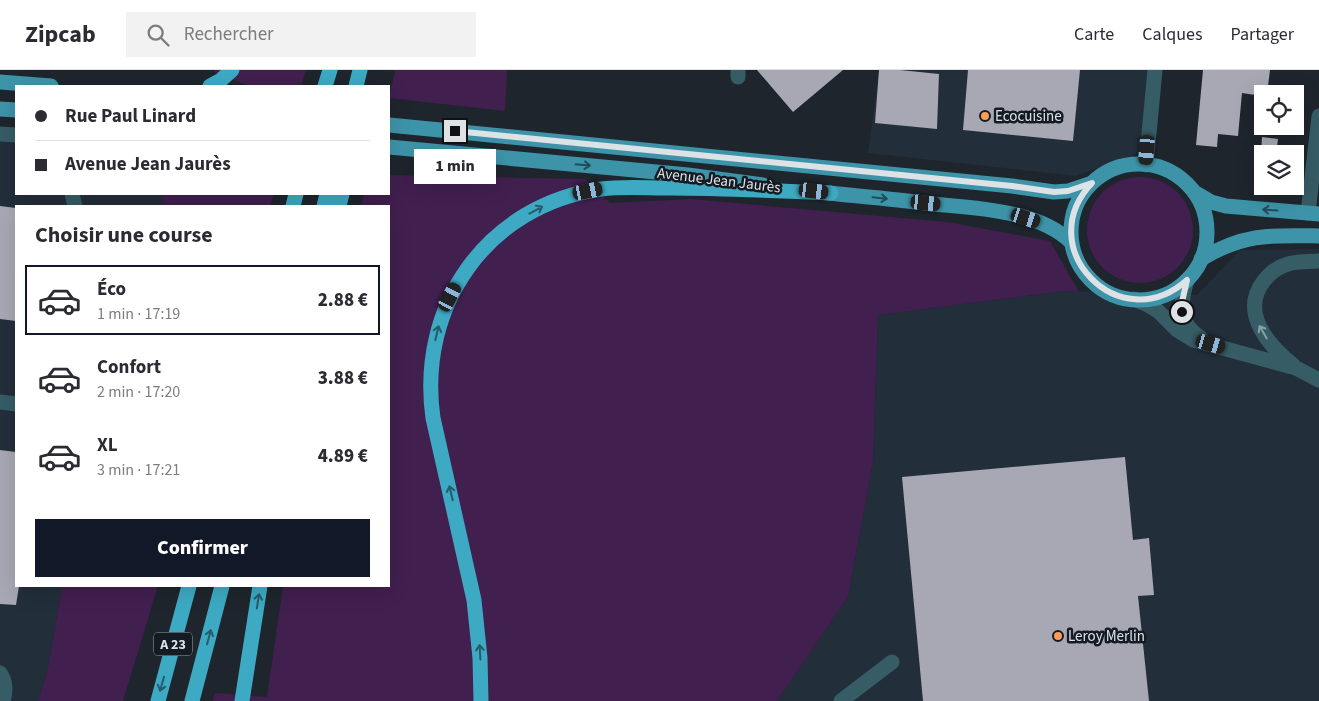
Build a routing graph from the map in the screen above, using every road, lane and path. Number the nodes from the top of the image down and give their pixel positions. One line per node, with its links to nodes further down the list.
1 (232, 70): 7 (highway)
2 (330, 70): 8 (highway)
3 (360, 70): 9 (highway)
4 (1155, 70): 17 (street)
5 (0, 82): 6 (main road)
6 (38, 85)
7 (212, 85)
8 (326, 85)
9 (356, 85)
10 (0, 108): 11 (main road)
11 (15, 110)
12 (1319, 116): 18 (street)
13 (390, 125): 19 (main road, Avenue Jean Jaurès)
14 (0, 134): 15 (street)
15 (15, 136)
16 (390, 147): 21 (main road, Avenue Jean Jaurès, one-way to 21)
17 (1146, 164): 19 (main road); 20 (main road)
18 (1316, 165): 22 (street)
19 (1092, 183): 24 (main road)
20 (1193, 191): 22 (main road, one-way to 20); 25 (main road)
21 (832, 193): 24 (main road, Avenue Jean Jaurès, one-way to 24); 43 (highway, one-way to 21)
22 (1313, 214)
23 (1319, 236): 25 (main road)
24 (1072, 243): 28 (main road)
25 (1201, 259): 27 (main road)
26 (1319, 262): 30 (street, one-way to 26)
27 (1187, 280): 28 (main road); 29 (street)
28 (1134, 299): 29 (street)
29 (1211, 344): 30 (street)
30 (1296, 368): 31 (street)
31 (1319, 380)
32 (0, 402): 33 (street)
33 (15, 404)
34 (189, 587): 40 (highway, A 23, one-way to 40)
35 (222, 587): 41 (highway, A 23, one-way to 35)
36 (260, 587): 42 (highway, one-way to 36)
37 (892, 662): 44 (street)
38 (0, 673): 39 (street)
39 (3, 701)
40 (158, 701)
41 (192, 701)
42 (242, 701)
43 (480, 701)
44 (841, 701)

